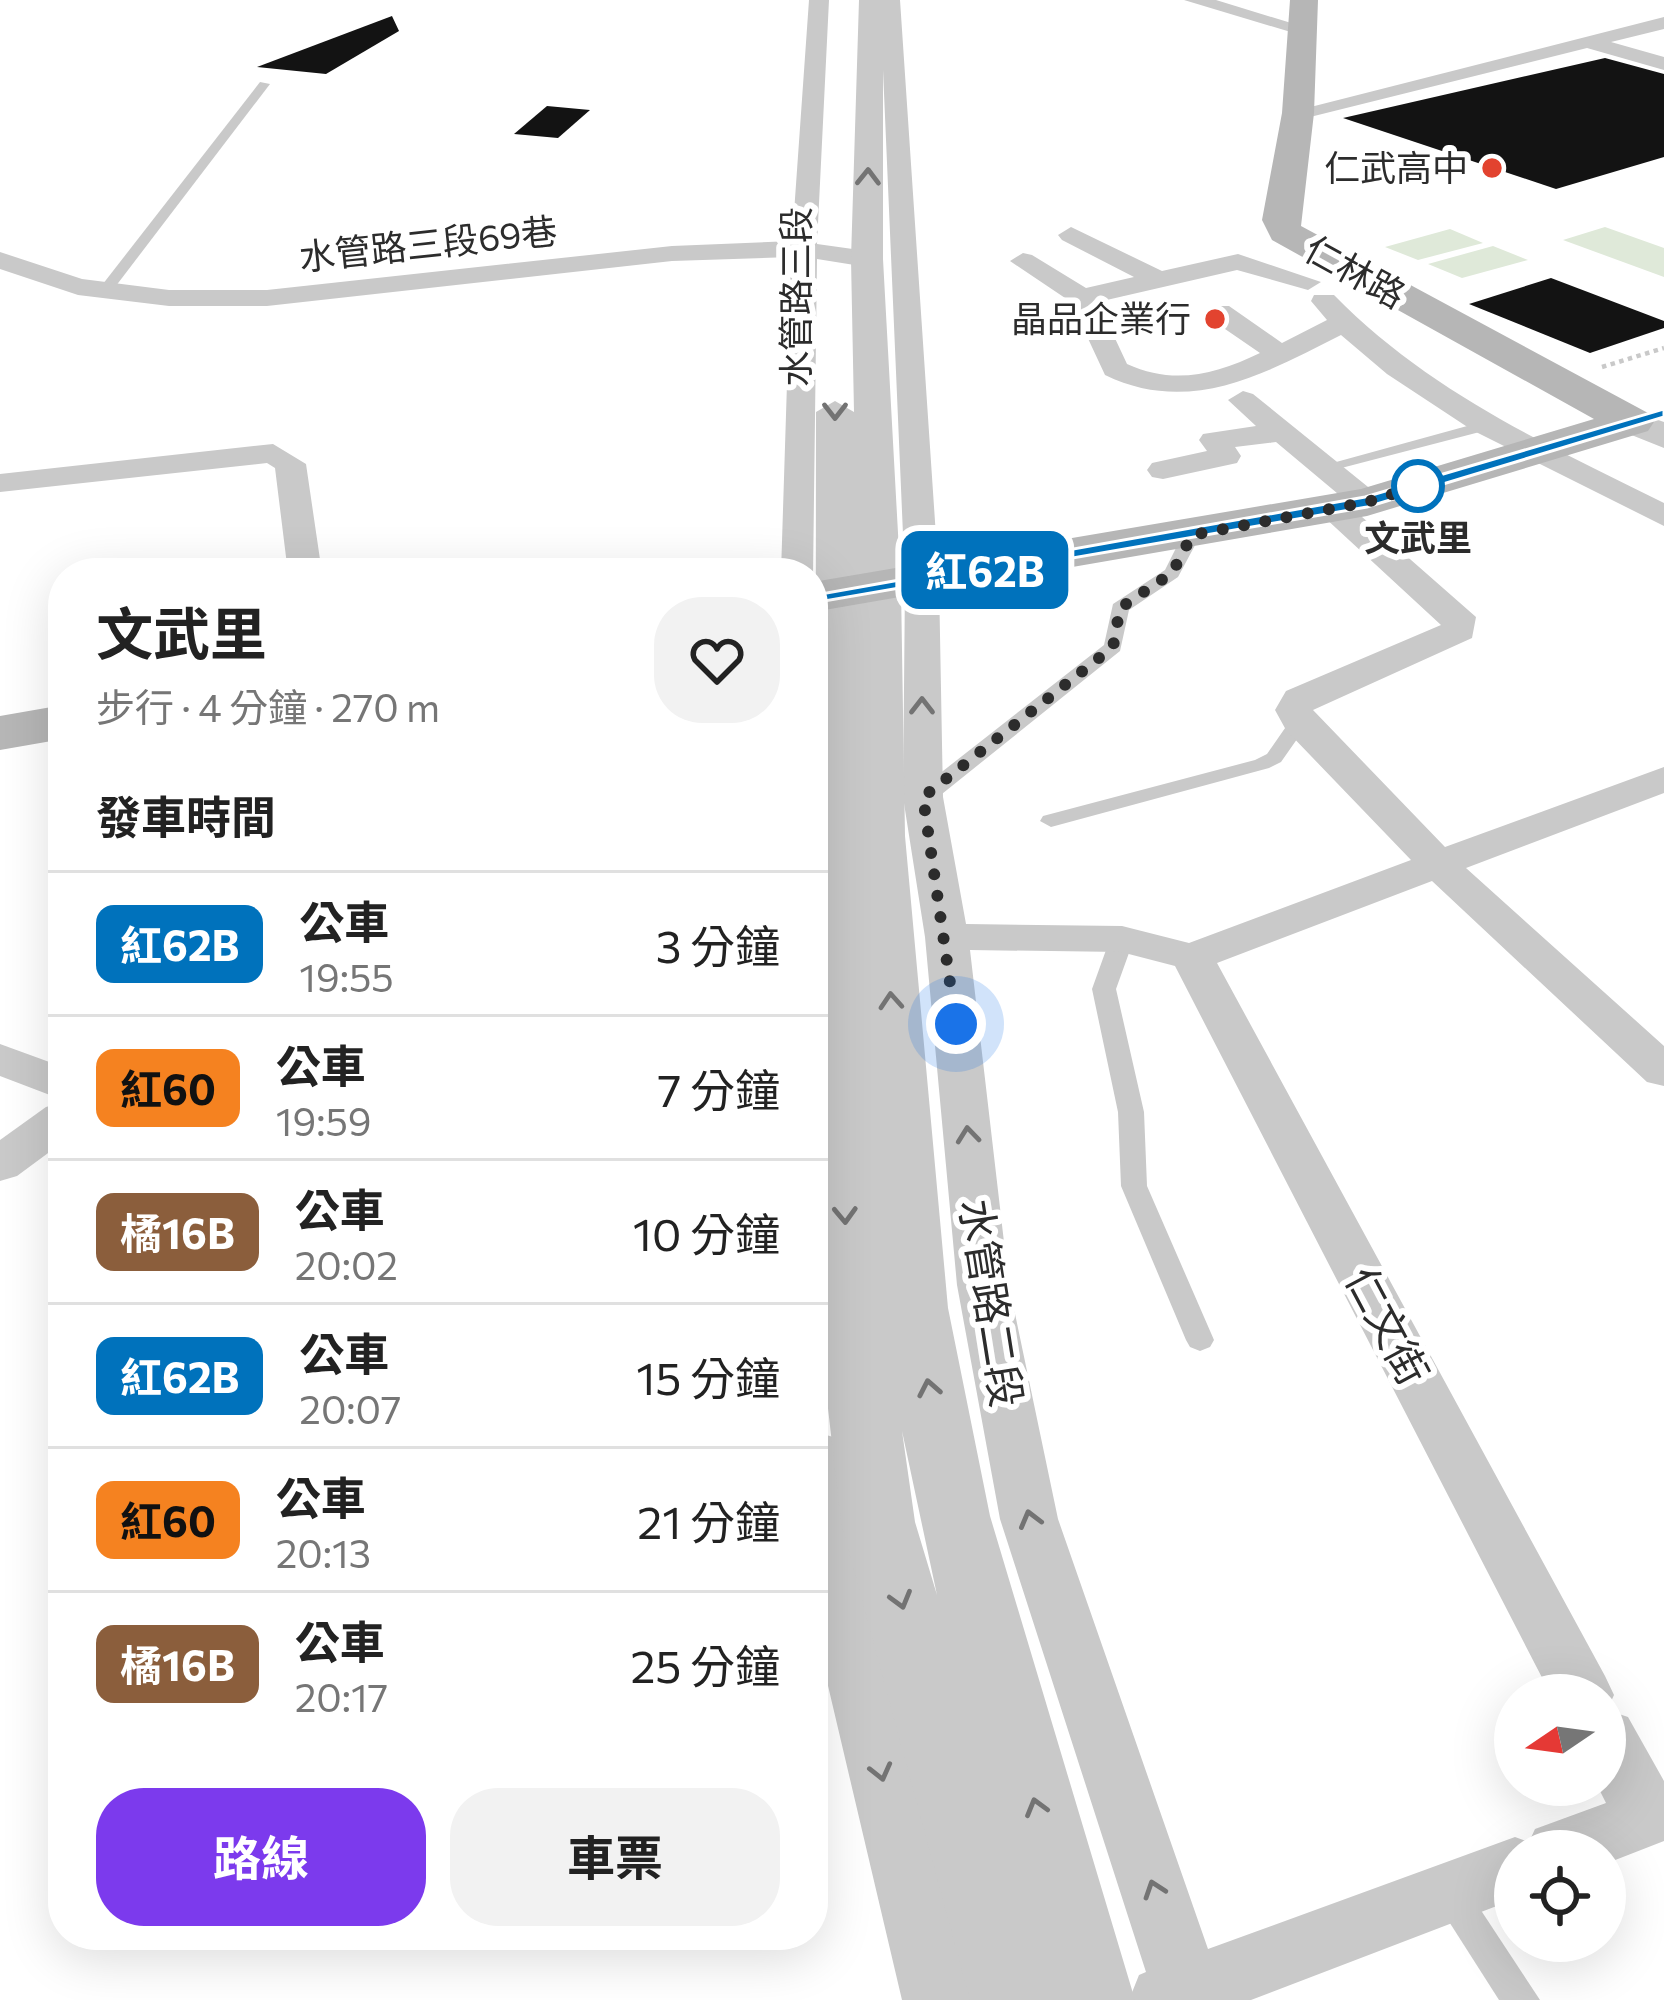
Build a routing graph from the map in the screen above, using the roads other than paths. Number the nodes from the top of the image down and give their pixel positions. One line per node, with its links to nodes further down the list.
1 (819, 0): 13 (street, 水管路三段)
2 (840, 0): 13 (street, 水管路三段)
3 (871, 0): 13 (street, 水管路三段, one-way to 3)
4 (890, 0): 35 (street)
5 (1194, 0): 6 (street)
6 (1304, 15): 11 (main road, 仁林路)
7 (1664, 22): 8 (street)
8 (1586, 41): 9 (street); 11 (street)
9 (1664, 64)
10 (264, 84): 18 (lane)
11 (1298, 113): 16 (main road, 仁林路)
12 (1071, 235): 17 (street)
13 (835, 255): 18 (street, 水管路三段69巷); 35 (street, 水管路三段)
14 (0, 260): 18 (street, 水管路三段69巷)
15 (1023, 262): 19 (street)
16 (1305, 264): 17 (street); 21 (street); 24 (main road, 仁林路)
17 (1159, 280): 19 (street)
18 (104, 292)
19 (1082, 297): 22 (street)
20 (1219, 312): 22 (street)
21 (1343, 323): 22 (street); 25 (street)
22 (1278, 353)
23 (1243, 400): 26 (street)
24 (1653, 424): 27 (main road)
25 (1489, 425): 27 (street); 31 (lane)
26 (1284, 432): 29 (street); 31 (street)
27 (1546, 447): 28 (main road); 31 (main road); 32 (street)
28 (1664, 459)
29 (1163, 470)
30 (0, 483): 34 (street)
31 (1342, 492): 33 (main road); 36 (street)
32 (1664, 516)
33 (1192, 535): 35 (main road); 41 (lane)
34 (303, 558)
35 (849, 587): 41 (street, 水管路二段); 41 (street, 水管路二段, one-way to 35)
36 (1299, 722): 40 (lane); 42 (street)
37 (48, 725): 38 (main road)
38 (0, 733)
39 (1664, 779): 42 (street)
40 (1051, 821)
41 (861, 852): 43 (street, 水管路二段); 61 (street, 水管路二段, one-way to 61); 62 (street, 水管路二段, one-way to 41)
42 (1441, 867): 45 (street); 47 (street)
43 (947, 938): 44 (street); 59 (street, 水管路二段, one-way to 43)
44 (1122, 939): 45 (street); 51 (lane)
45 (1192, 957): 53 (street, 仁文街)
46 (0, 1059): 48 (street)
47 (1664, 1071)
48 (48, 1079)
49 (48, 1129): 50 (street)
50 (0, 1164)
51 (1200, 1340)
52 (828, 1555): 60 (street, one-way to 60)
53 (1571, 1674)
54 (1626, 1771): 55 (street)
55 (1658, 1823): 56 (street)
56 (1626, 1832)
57 (1494, 1876): 58 (street)
58 (1448, 1893): 59 (street); 63 (lane)
59 (1180, 1997)
60 (938, 2000)
61 (1015, 2000)
62 (1090, 2000)
63 (1521, 2000)

